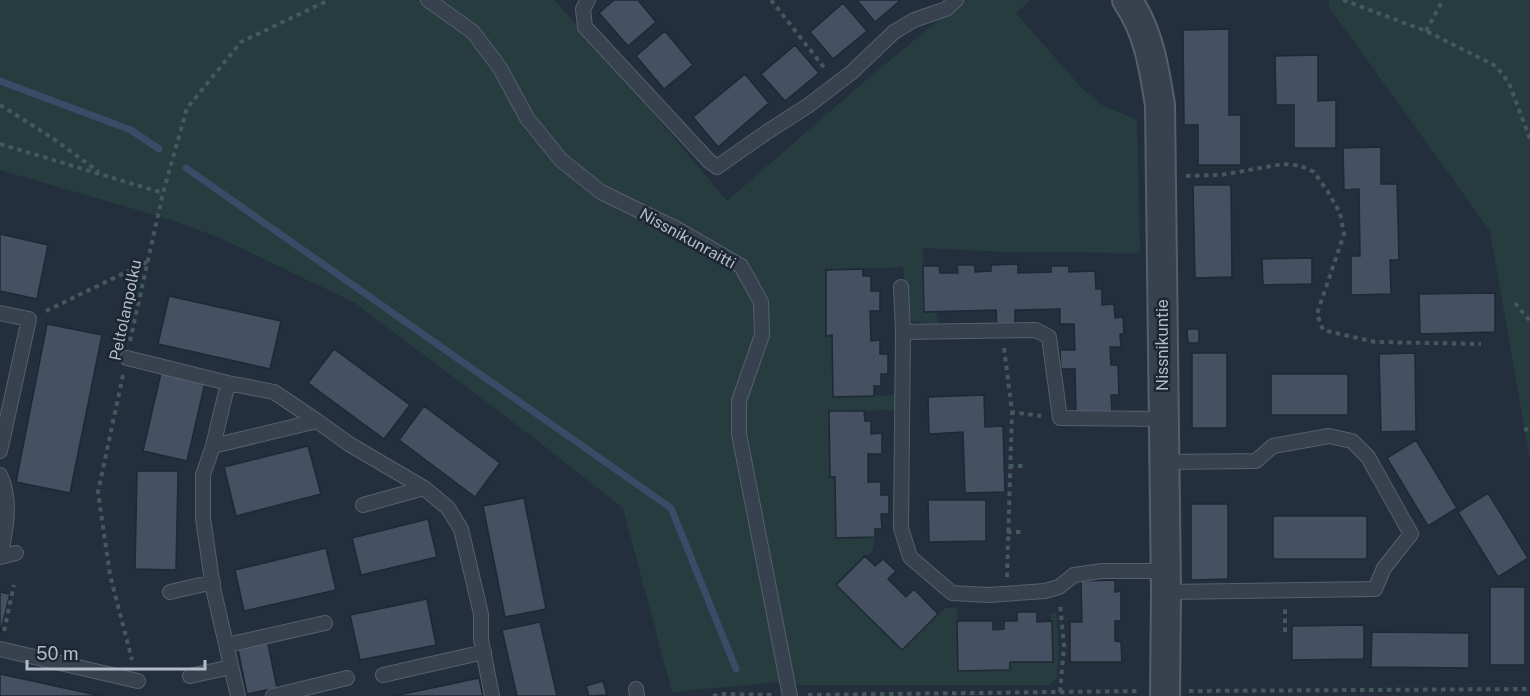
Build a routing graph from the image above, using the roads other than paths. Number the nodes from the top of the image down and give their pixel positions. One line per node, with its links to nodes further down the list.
1 (428, 0): 33 (lane, Nissnikunraitti)
2 (588, 0): 3 (lane)
3 (956, 0)
4 (1127, 0): 10 (street, Nissnikuntie)
5 (901, 287): 7 (lane)
6 (0, 313): 13 (lane)
7 (903, 332): 10 (lane); 20 (lane)
8 (127, 358): 9 (lane)
9 (228, 383): 11 (lane); 12 (lane)
10 (1163, 419): 14 (street, Nissnikuntie)
11 (317, 421): 12 (lane); 16 (lane)
12 (213, 446): 21 (lane)
13 (0, 451)
14 (1163, 462): 20 (street, Nissnikuntie); 20 (lane)
15 (0, 474): 19 (lane)
16 (424, 488): 17 (lane); 26 (lane)
17 (363, 505)
18 (16, 553): 19 (lane)
19 (0, 557)
20 (1166, 581): 32 (street, Nissnikuntie)
21 (213, 582): 22 (lane); 25 (lane)
22 (170, 592)
23 (325, 623): 25 (lane)
24 (1, 643): 31 (lane)
25 (227, 645): 27 (lane)
26 (484, 652): 28 (lane); 36 (lane)
27 (231, 666): 29 (lane); 34 (lane)
28 (383, 675)
29 (190, 676)
30 (347, 678): 35 (lane)
31 (138, 681)
32 (1165, 694)
33 (790, 695)
34 (238, 696)
35 (273, 696)
36 (492, 696)

